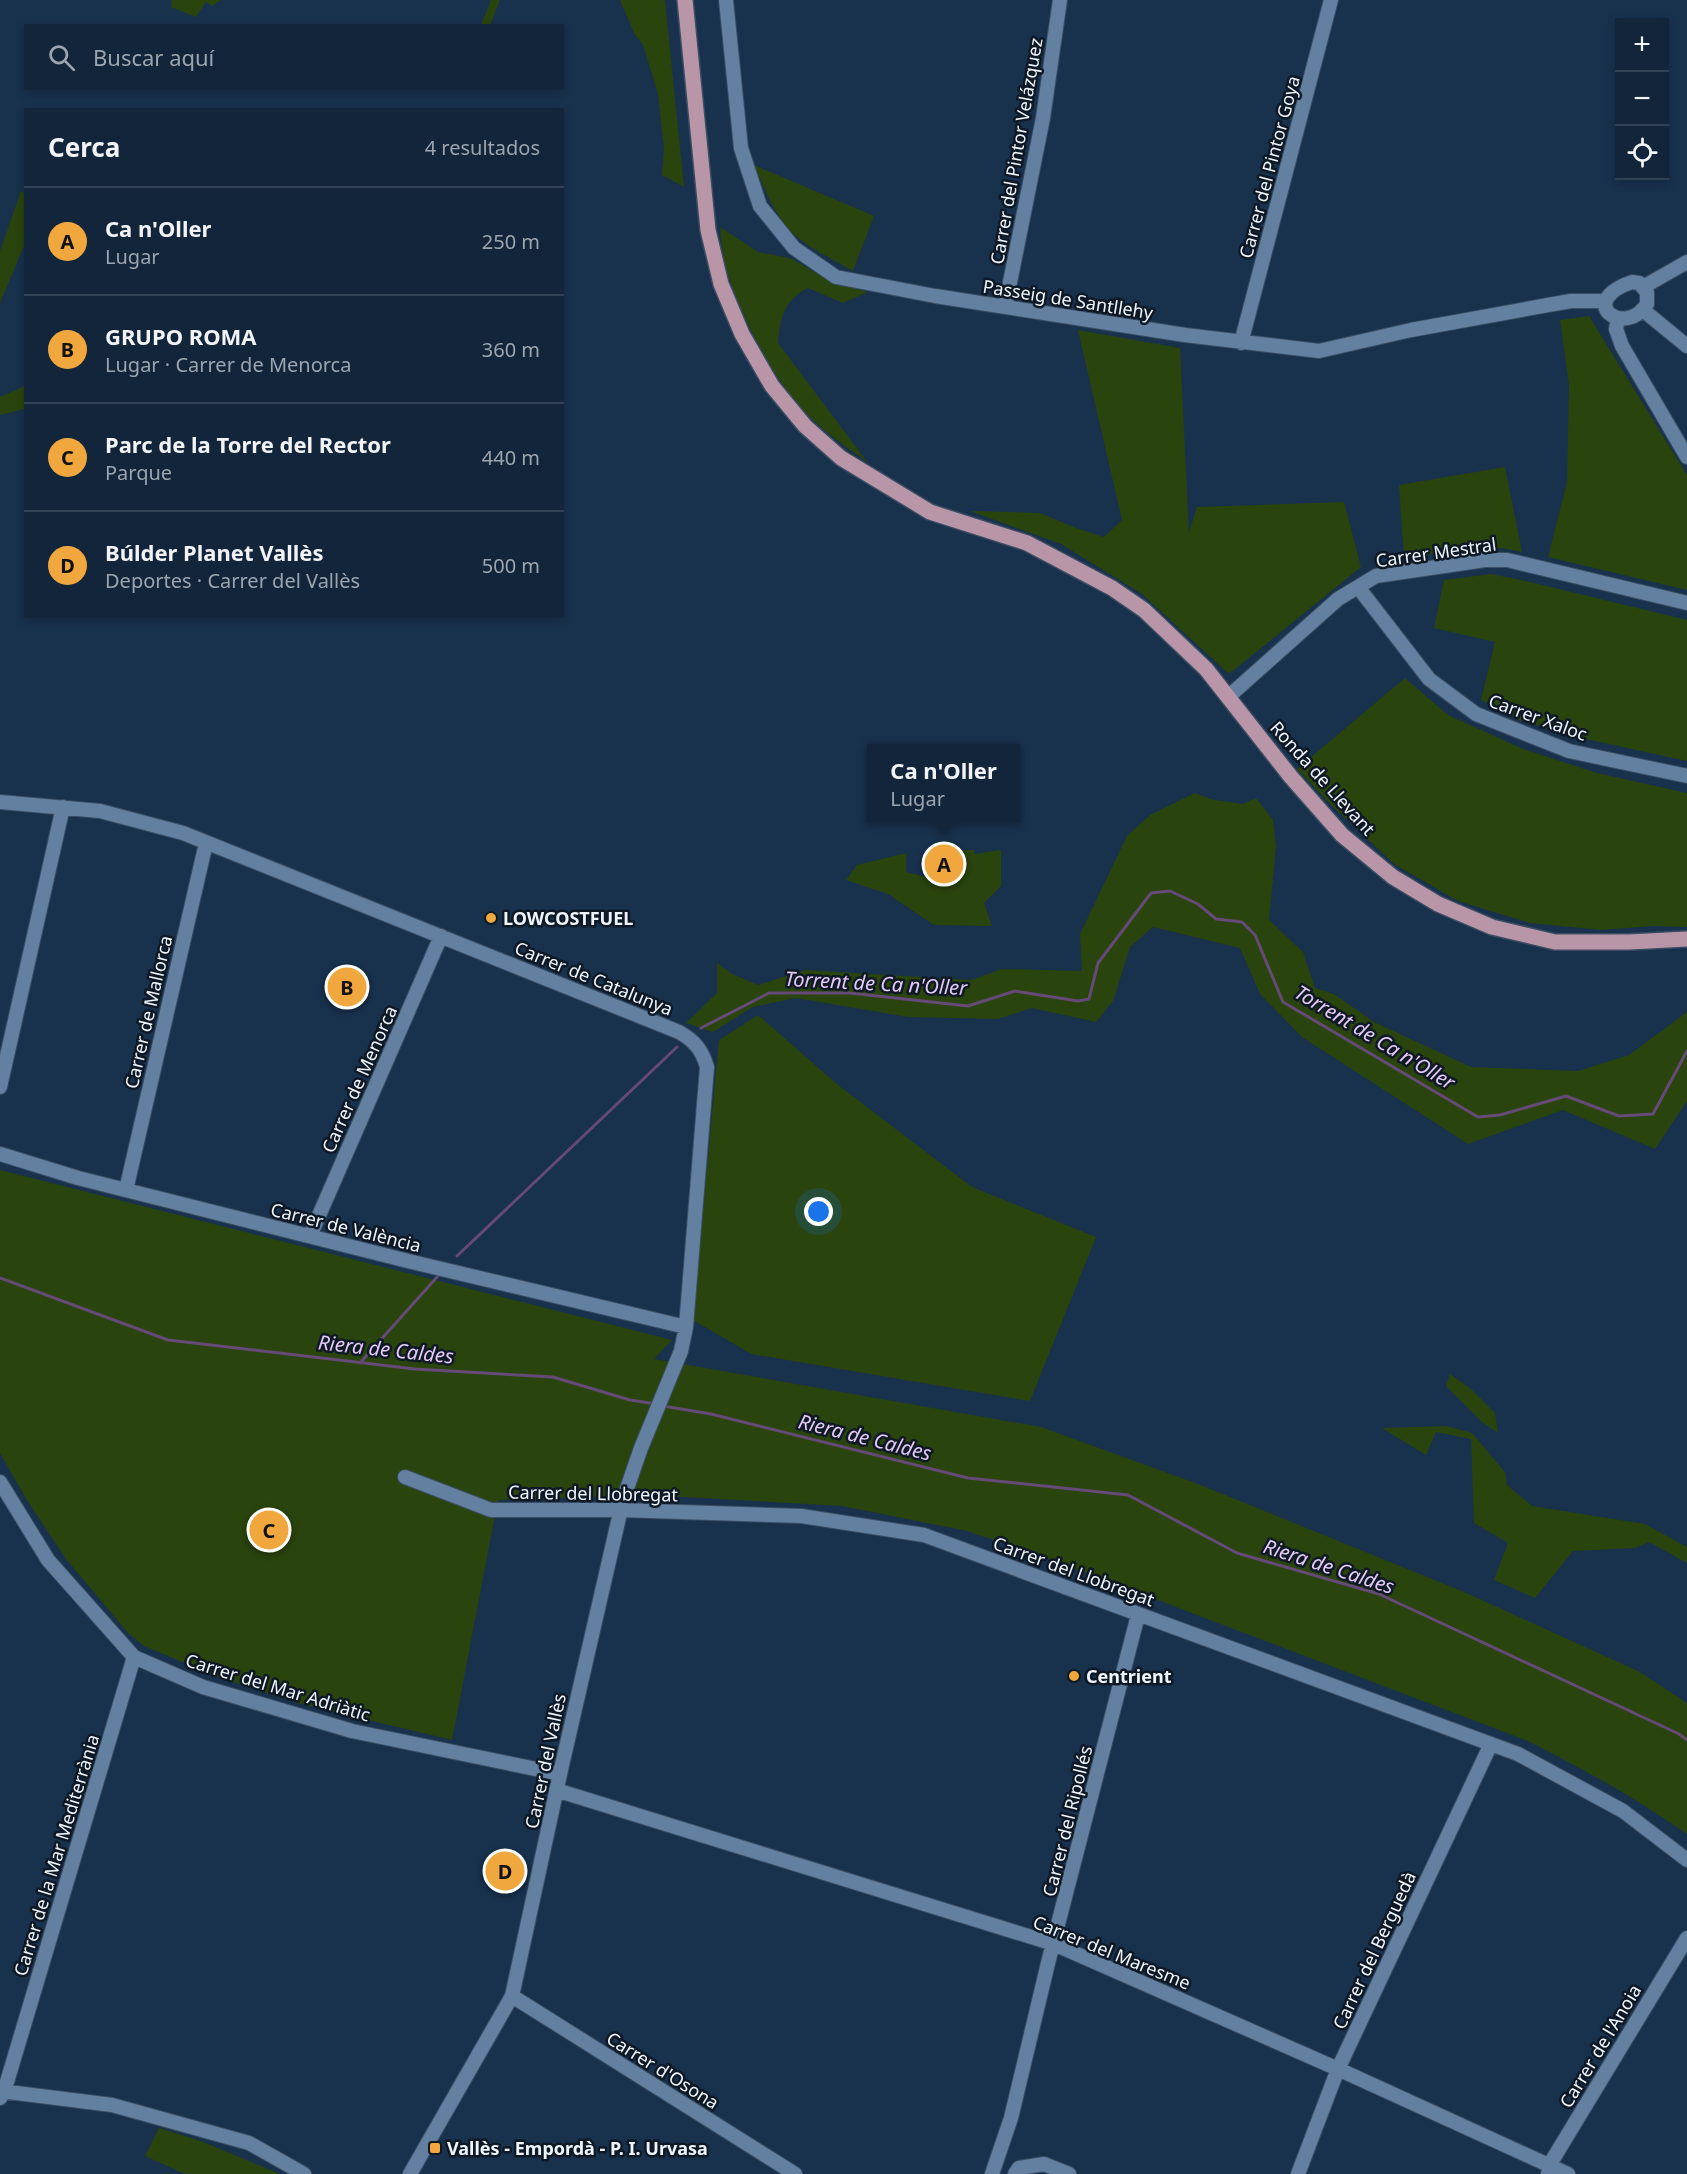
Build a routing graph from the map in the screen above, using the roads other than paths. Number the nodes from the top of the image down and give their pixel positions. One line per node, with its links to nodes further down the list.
1 (685, 0): 16 (main road, Ronda de Llevant)
2 (726, 0): 8 (street, Passeig de Santllehy)
3 (1060, 0): 8 (street, Carrer del Pintor Velázquez)
4 (1331, 0): 11 (street, Carrer del Pintor Goya)
5 (1687, 262): 6 (street)
6 (1643, 287): 7 (street); 9 (street)
7 (1606, 301): 10 (street); 11 (street, Passeig de Santllehy)
8 (1005, 307): 11 (street, Passeig de Santllehy)
9 (1643, 310): 10 (street); 12 (street)
10 (1618, 318): 13 (street)
11 (1241, 342)
12 (1687, 346)
13 (1687, 457)
14 (1358, 587): 15 (street, Carrer Mestral); 16 (street, Carrer Mestral); 17 (street, Carrer Xaloc)
15 (1687, 603)
16 (1228, 697): 22 (main road, Ronda de Llevant)
17 (1687, 776)
18 (0, 802): 19 (street, Carrer de Catalunya)
19 (63, 807): 20 (street, Carrer de Catalunya); 23 (street)
20 (206, 843): 21 (street, Carrer de Catalunya); 25 (street, Carrer de Mallorca)
21 (441, 936): 26 (street, Carrer de Menorca); 27 (street, Carrer de Catalunya)
22 (1687, 939)
23 (0, 1087)
24 (0, 1154): 25 (street, Carrer de València)
25 (126, 1190): 26 (street, Carrer de València)
26 (309, 1236): 27 (street, Carrer de València)
27 (686, 1327): 28 (street, Carrer de Catalunya)
28 (641, 1448): 31 (street, Carrer del Vallès)
29 (405, 1477): 31 (street, Carrer del Llobregat)
30 (0, 1482): 33 (street, Carrer del Mar Adriàtic)
31 (621, 1510): 32 (street, Carrer del Llobregat); 35 (street, Carrer del Vallès)
32 (1138, 1615): 34 (street, Carrer del Llobregat); 39 (street, Carrer del Ripollés)
33 (134, 1657): 35 (street, Carrer del Mar Adriàtic); 42 (street, Carrer de la Mar Mediterrània)
34 (1490, 1746): 37 (street, Carrer del Llobregat); 41 (street, Carrer del Berguedà)
35 (560, 1774): 36 (street, Carrer del Vallès)
36 (556, 1790): 39 (street, Carrer del Maresme); 40 (street, Carrer del Vallès)
37 (1687, 1860)
38 (1687, 1938): 43 (street, Carrer de l'Anoia)
39 (1054, 1944): 41 (street, Carrer del Maresme); 47 (street, Carrer del Ripollés)
40 (512, 1996): 45 (street, Carrer del Vallès); 46 (street, Carrer d'Osona)
41 (1338, 2069): 43 (street, Carrer del Maresme); 50 (street, Carrer del Berguedà)
42 (1, 2094): 44 (street)
43 (1549, 2169): 51 (street, Carrer del Maresme)
44 (304, 2174)
45 (410, 2174)
46 (795, 2174)
47 (992, 2174)
48 (1015, 2174): 49 (street)
49 (1069, 2174)
50 (1298, 2174)
51 (1568, 2174)

